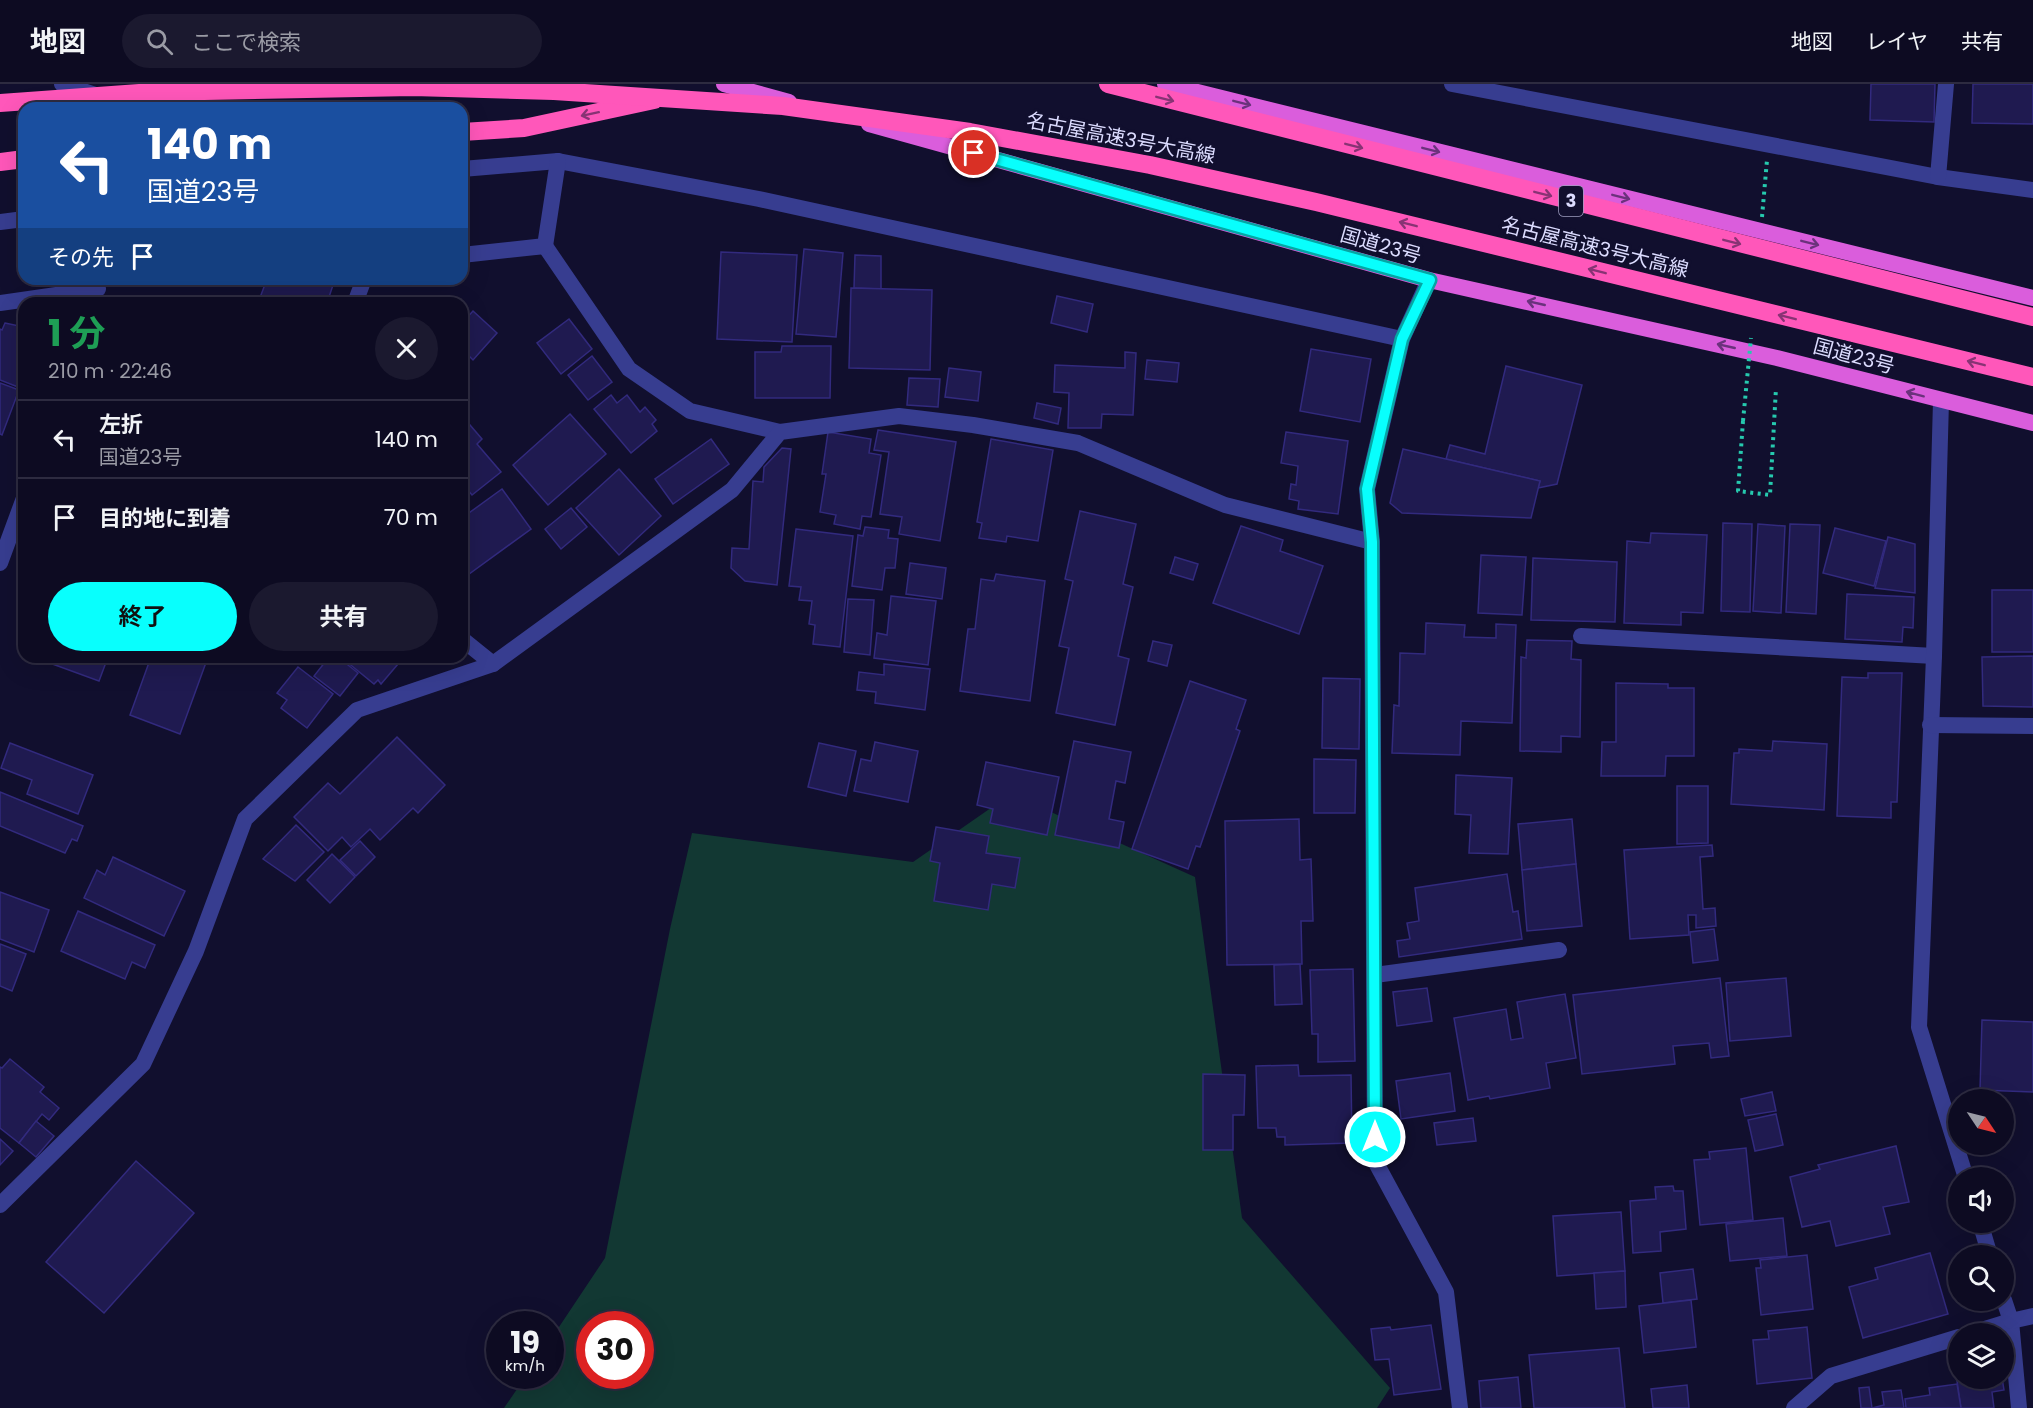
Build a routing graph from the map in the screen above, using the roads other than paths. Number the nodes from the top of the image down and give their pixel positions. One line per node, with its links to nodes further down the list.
1 (62, 84): 8 (street)
2 (724, 84): 21 (highway, 国道23号)
3 (1108, 84): 27 (highway, 名古屋高速3号大高線 / 3, one-way to 27, bridge)
4 (1165, 84): 24 (highway, one-way to 24)
5 (1452, 84): 15 (street)
6 (1946, 84): 15 (street)
7 (668, 98): 9 (highway, 名古屋高速3号大高線, bridge); 10 (highway, one-way to 10, bridge); 29 (highway, 名古屋高速3号大高線, one-way to 7, bridge)
8 (117, 102)
9 (0, 103)
10 (468, 132)
11 (18, 160): 13 (highway)
12 (558, 161): 14 (street); 19 (street); 28 (street)
13 (0, 162)
14 (468, 168)
15 (1938, 177): 16 (street)
16 (2033, 189)
17 (18, 220): 18 (street)
18 (0, 222)
19 (545, 246): 20 (street); 32 (street)
20 (468, 254)
21 (1430, 280): 28 (street); 30 (highway, 国道23号, one-way to 21)
22 (98, 290): 23 (street)
23 (45, 297)
24 (2033, 298)
25 (18, 301): 26 (street)
26 (0, 303)
27 (2033, 317)
28 (1402, 339): 34 (street)
29 (2033, 377)
30 (1941, 401): 31 (highway, 国道23号); 38 (street)
31 (2033, 423)
32 (780, 432): 34 (street); 39 (street)
33 (18, 514): 35 (street)
34 (1372, 542): 43 (street)
35 (0, 562)
36 (1581, 636): 38 (street)
37 (468, 644): 39 (street)
38 (1934, 656): 40 (street)
39 (494, 664): 45 (street)
40 (1930, 725): 41 (street); 44 (street)
41 (2033, 726)
42 (1559, 950): 43 (street)
43 (1375, 975): 51 (street)
44 (1963, 1167)
45 (0, 1205)
46 (2007, 1311): 48 (street)
47 (2033, 1316): 48 (street)
48 (2010, 1321): 49 (street); 53 (street)
49 (2004, 1323)
50 (1948, 1339): 52 (street)
51 (1460, 1408)
52 (1794, 1408)
53 (2019, 1408)

